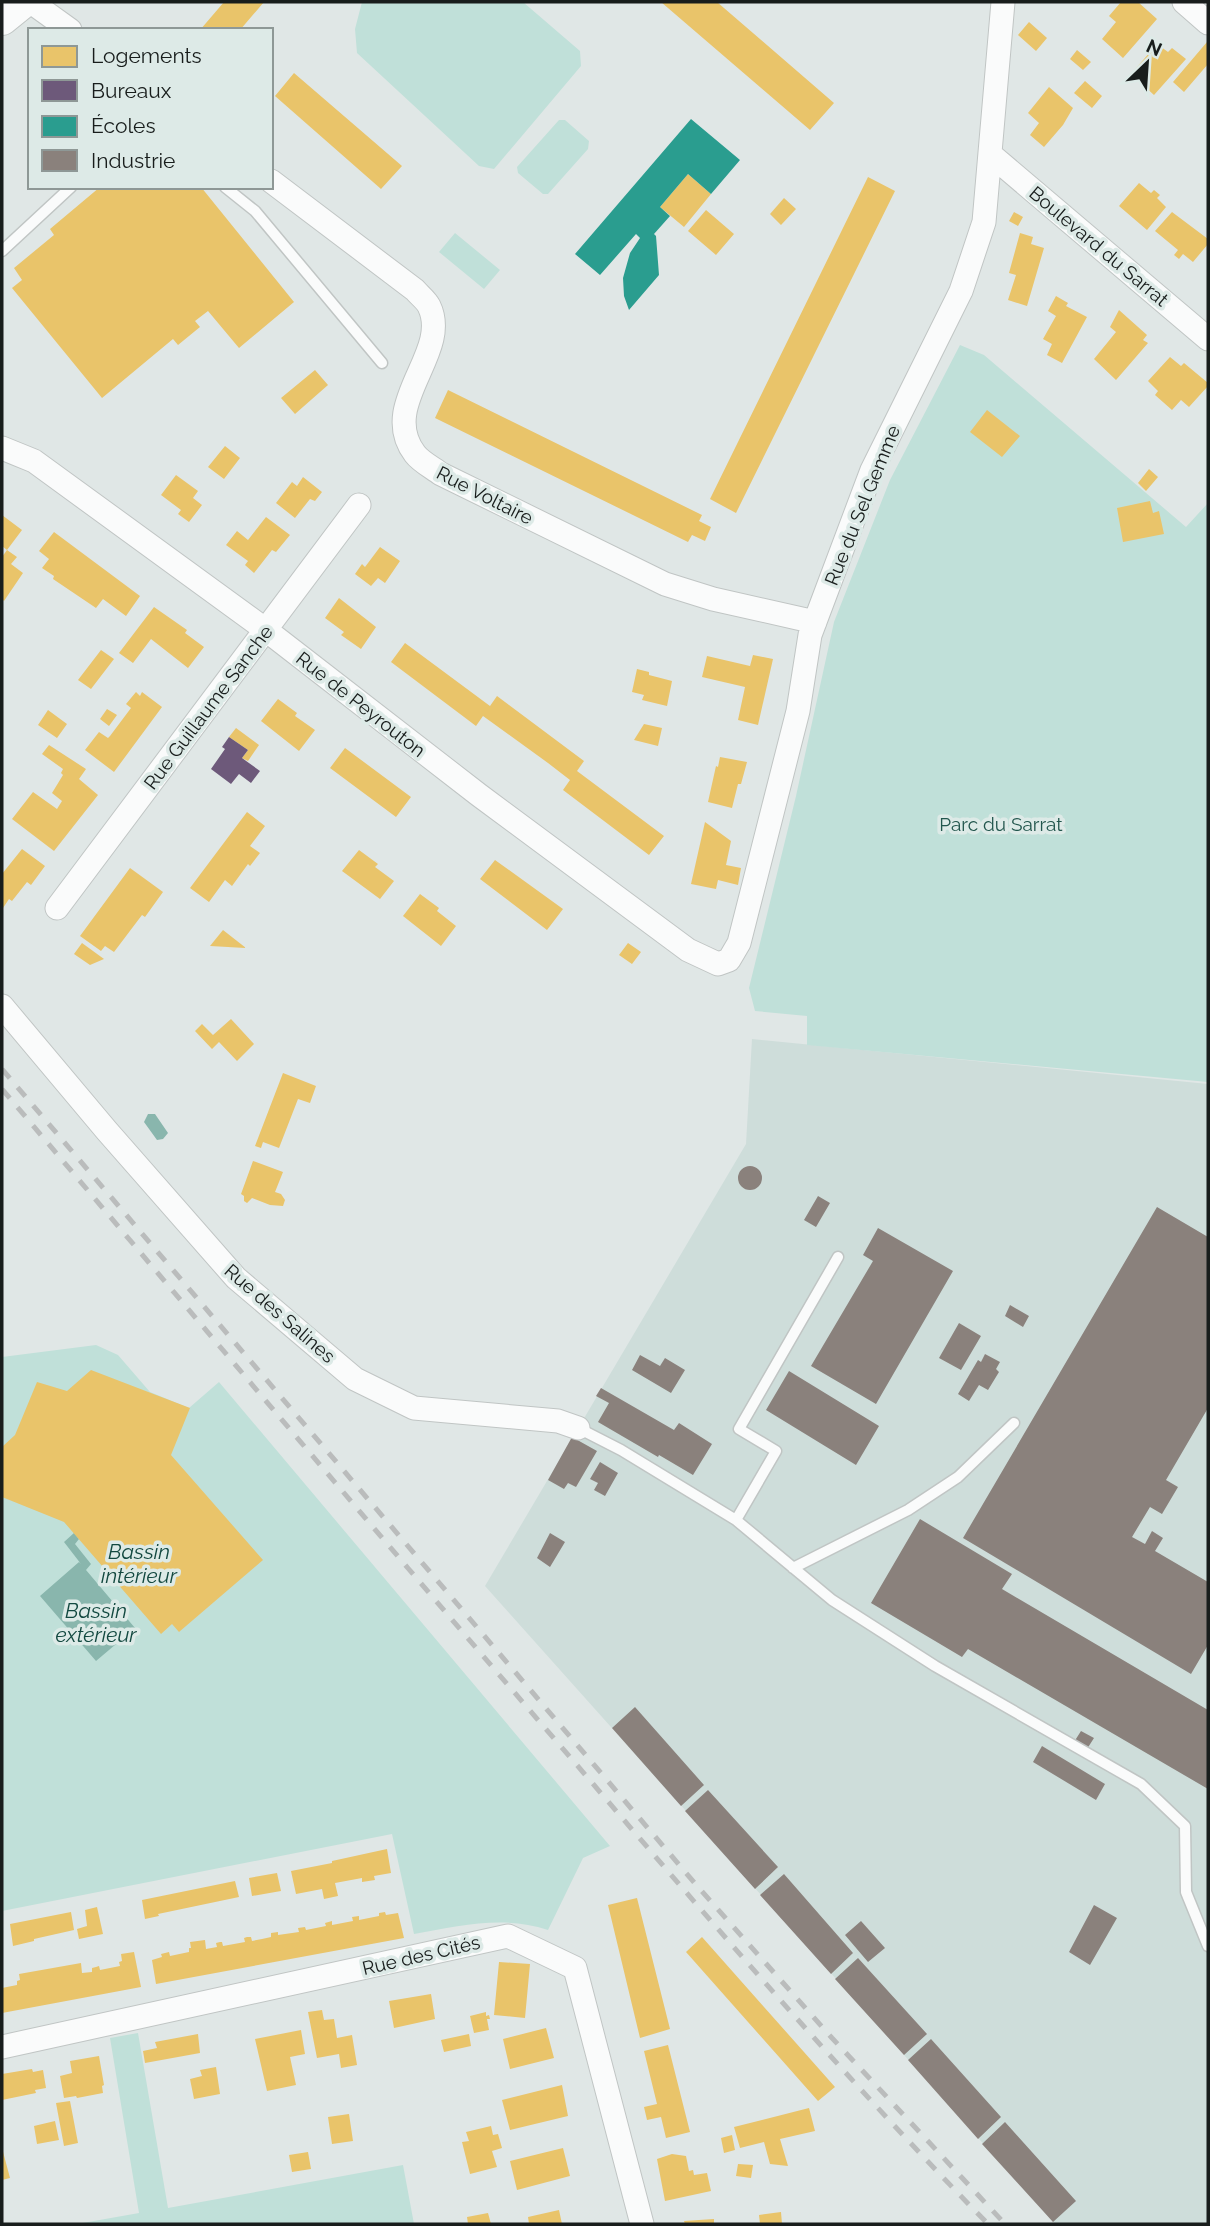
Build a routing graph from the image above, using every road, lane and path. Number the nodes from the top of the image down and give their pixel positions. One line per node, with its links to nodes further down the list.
1 (23, 2): 5 (main road)
2 (31, 2): 7 (street)
3 (1003, 2): 8 (street, Rue du Sel Gemme)
4 (1184, 2): 6 (street)
5 (2, 19)
6 (1208, 23)
7 (67, 28)
8 (989, 154): 13 (street, Boulevard du Sarrat); 17 (street, Rue du Sel Gemme)
9 (273, 183): 17 (street, Rue Voltaire)
10 (69, 189): 12 (lane)
11 (228, 189): 14 (lane)
12 (2, 251)
13 (1208, 338)
14 (382, 363)
15 (2, 448): 18 (street, Rue de Peyrouton)
16 (359, 505): 18 (street, Rue Guillaume Sanche)
17 (815, 622): 20 (street, Rue du Sel Gemme)
18 (266, 631): 19 (street, Rue Guillaume Sanche); 20 (street, Rue de Peyrouton)
19 (57, 908)
20 (718, 964)
21 (2, 1006): 24 (street, Rue des Salines)
22 (838, 1257): 25 (lane)
23 (1014, 1423): 26 (lane)
24 (578, 1428): 25 (lane)
25 (736, 1520): 26 (lane)
26 (793, 1568): 27 (lane)
27 (1208, 1946)
28 (2, 2047): 29 (street, Rue des Cités)
29 (642, 2224)

